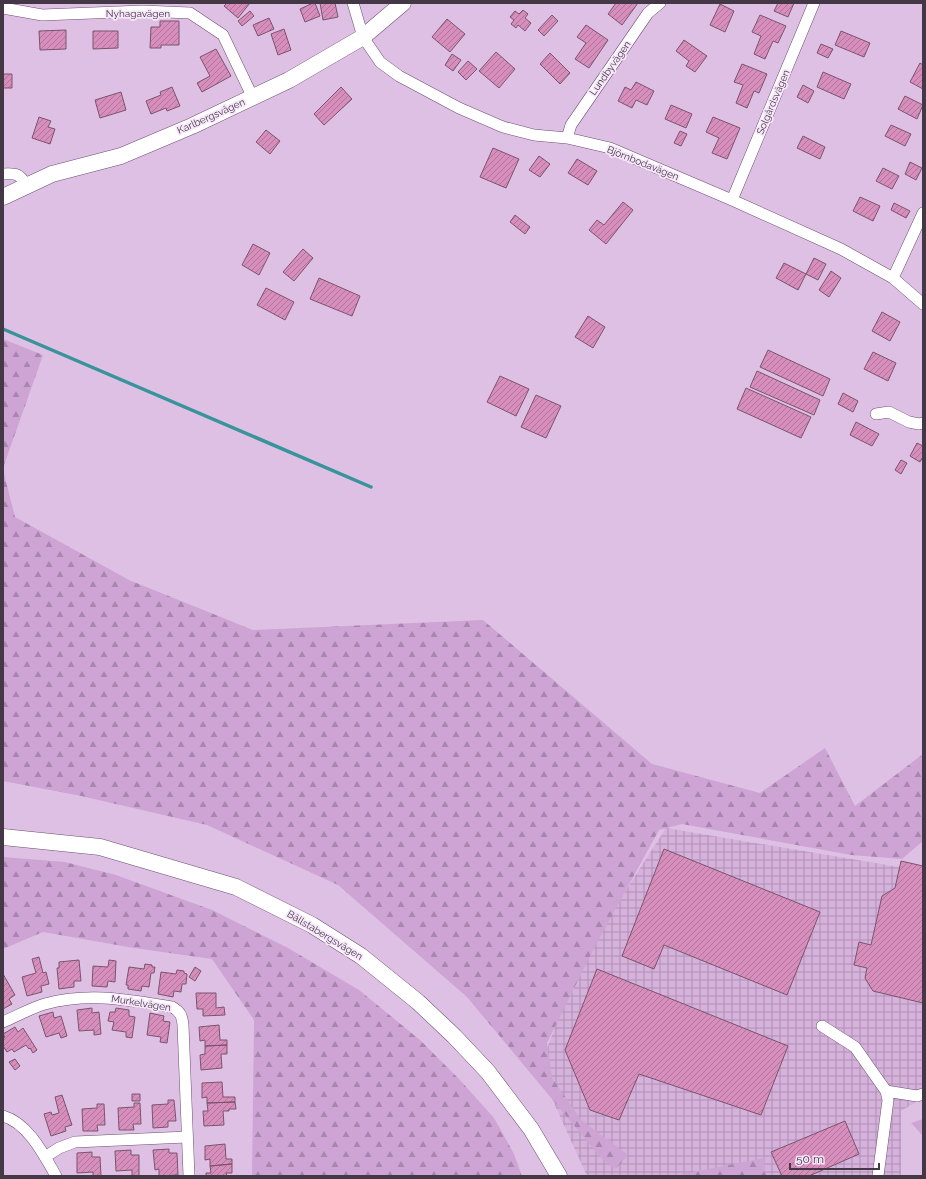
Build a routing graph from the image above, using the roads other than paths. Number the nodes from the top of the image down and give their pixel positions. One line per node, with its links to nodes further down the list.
1 (352, 3): 6 (street, Björnbodavägen)
2 (403, 3): 6 (street, Karlbergsvägen)
3 (660, 3): 8 (street, Lundbyvägen)
4 (814, 3): 12 (street, Solgårdsvägen)
5 (3, 8): 7 (street, Nyhagavägen)
6 (363, 37): 7 (street, Karlbergsvägen); 8 (street, Björnbodavägen)
7 (253, 98): 10 (street, Karlbergsvägen)
8 (567, 138): 12 (street, Björnbodavägen)
9 (3, 174): 10 (street)
10 (27, 186): 11 (street, Karlbergsvägen)
11 (3, 197)
12 (732, 200): 15 (street, Björnbodavägen)
13 (923, 213): 14 (street)
14 (920, 230): 15 (street)
15 (893, 278): 16 (street, Björnbodavägen)
16 (923, 304)
17 (876, 414): 18 (street)
18 (923, 423)
19 (3, 837): 29 (street, Bällstabergsvägen)
20 (3, 1022): 25 (street, Murkelvägen)
21 (822, 1026): 22 (street)
22 (886, 1091): 23 (street); 30 (street)
23 (923, 1094)
24 (3, 1116): 26 (street)
25 (188, 1137): 26 (street); 28 (street, Murkelvägen)
26 (45, 1157): 27 (street)
27 (56, 1176)
28 (189, 1176)
29 (559, 1176)
30 (878, 1176)

